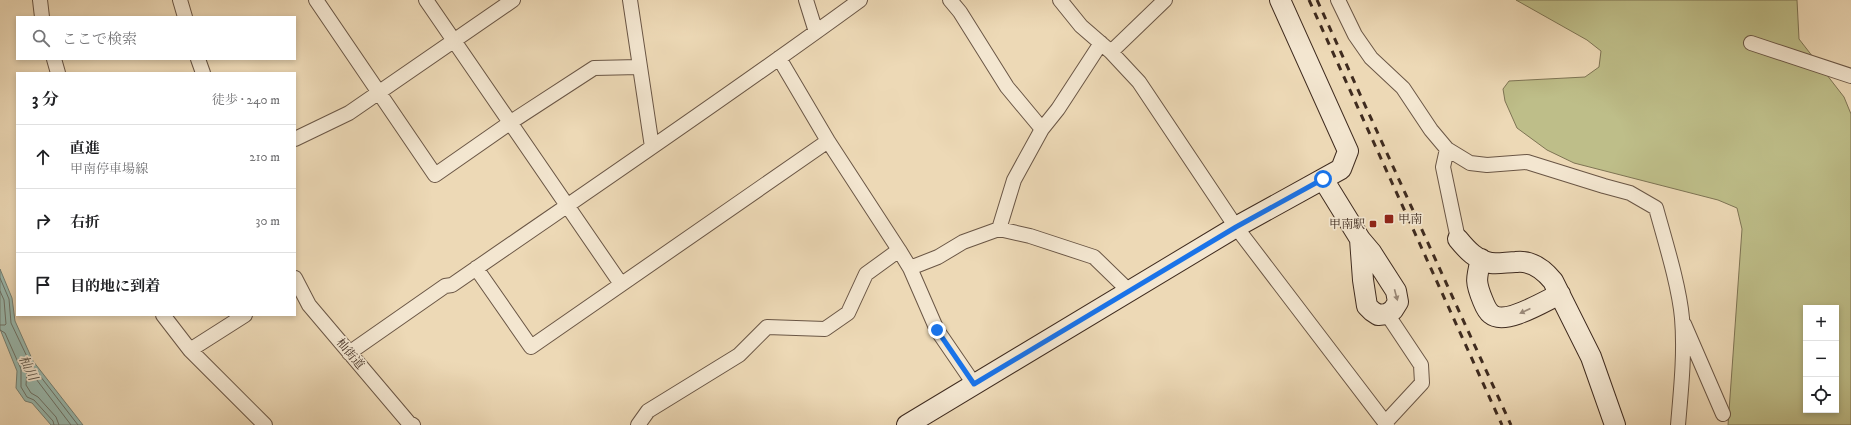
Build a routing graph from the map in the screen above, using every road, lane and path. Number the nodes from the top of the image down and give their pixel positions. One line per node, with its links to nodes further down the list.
1 (40, 0): 14 (street)
2 (180, 0): 15 (street)
3 (316, 0): 27 (street)
4 (426, 0): 17 (street)
5 (513, 0): 17 (street)
6 (630, 0): 23 (street)
7 (806, 0): 16 (street)
8 (860, 0): 16 (street)
9 (950, 0): 29 (street)
10 (1060, 0): 19 (street)
11 (1165, 0): 19 (street)
12 (1280, 0): 34 (street)
13 (1338, 0): 33 (street)
14 (42, 16)
15 (185, 16)
16 (816, 32): 20 (street)
17 (454, 41): 27 (street); 28 (street)
18 (1751, 43): 26 (street)
19 (1106, 47): 29 (street); 36 (street)
20 (779, 58): 31 (street); 32 (street)
21 (54, 60): 24 (street)
22 (198, 60): 25 (street)
23 (639, 67): 28 (street); 32 (street)
24 (58, 72)
25 (203, 72)
26 (1851, 76)
27 (378, 92): 28 (street); 30 (street)
28 (511, 122): 35 (street)
29 (1042, 129): 37 (street)
30 (296, 139)
31 (828, 141): 40 (street); 47 (street)
32 (652, 147): 35 (street)
33 (1447, 149): 39 (street); 53 (street)
34 (1323, 179): 36 (street); 38 (street)
35 (567, 206): 42 (street); 47 (street)
36 (1236, 227): 48 (street); 58 (street)
37 (999, 229): 43 (street); 48 (street)
38 (1360, 239): 44 (street); 45 (street)
39 (1458, 239): 41 (street)
40 (899, 250): 43 (street); 61 (street)
41 (1481, 259): 49 (street); 49 (street, one-way to 41)
42 (476, 268): 47 (street); 55 (street)
43 (910, 268): 56 (street)
44 (1382, 270): 45 (street); 50 (street, one-way to 50)
45 (1363, 276): 50 (street)
46 (296, 282): 55 (street, 杣街道)
47 (621, 284)
48 (1129, 291): 56 (street)
49 (1560, 294): 63 (street)
50 (1387, 314): 58 (street)
51 (164, 316): 54 (street)
52 (243, 316): 54 (street)
53 (1682, 318): 57 (street); 64 (street)
54 (190, 350): 59 (street)
55 (349, 353): 60 (street, 杣街道)
56 (974, 384): 62 (street)
57 (1723, 414)
58 (1386, 424)
59 (265, 425)
60 (412, 425)
61 (638, 425)
62 (907, 425)
63 (1615, 425)
64 (1678, 425)

